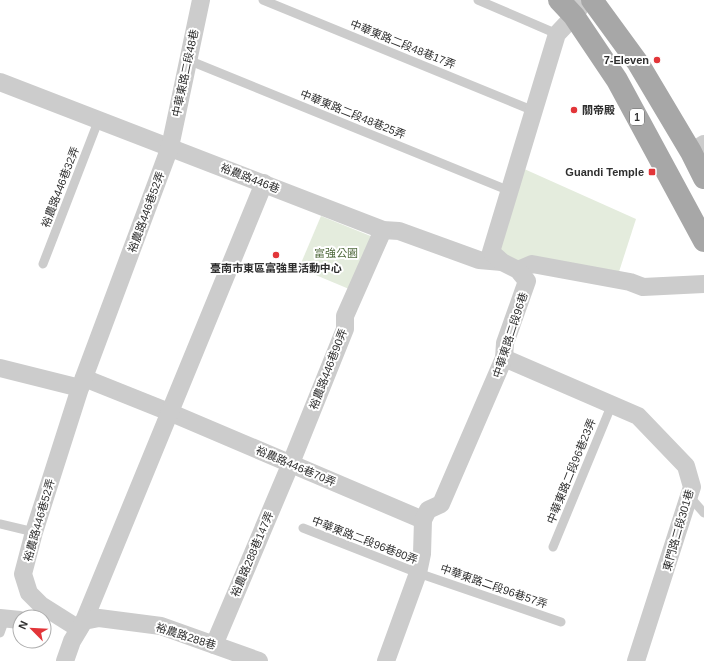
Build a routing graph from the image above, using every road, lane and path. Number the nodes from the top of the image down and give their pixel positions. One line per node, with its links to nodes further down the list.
1 (201, 0): 8 (street, 中華東路二段48巷)
2 (263, 0): 10 (lane, 中華東路二段48巷17弄)
3 (478, 0): 7 (lane)
4 (559, 0): 6 (main road, 1)
5 (592, 0): 13 (main road)
6 (580, 8): 7 (street); 18 (main road, 1)
7 (557, 34): 10 (street)
8 (188, 60): 12 (street, 中華東路二段48巷); 16 (lane, 中華東路二段48巷25弄)
9 (0, 82): 11 (street, 裕農路446巷)
10 (534, 111): 16 (street)
11 (98, 120): 12 (street, 裕農路446巷); 20 (lane, 裕農路446巷32弄)
12 (170, 147): 15 (street, 裕農路446巷); 25 (street, 裕農路446巷52弄)
13 (697, 148): 14 (main road)
14 (704, 178)
15 (264, 184): 17 (street, 裕農路446巷); 27 (street)
16 (510, 191): 19 (street)
17 (383, 230): 19 (street, 裕農路446巷); 28 (street, 裕農路446巷90弄)
18 (704, 241)
19 (502, 262): 21 (street)
20 (43, 264)
21 (518, 270): 22 (street); 23 (street, 中華東路二段96巷)
22 (704, 284)
23 (504, 358): 26 (street, 東門路二段301巷); 31 (street, 中華東路二段96巷)
24 (0, 368): 25 (street)
25 (82, 383): 27 (street, 裕農路446巷70弄); 34 (street, 裕農路446巷52弄)
26 (612, 404): 29 (street, 東門路二段301巷); 35 (lane, 中華東路二段96巷23弄)
27 (169, 412): 28 (street, 裕農路446巷70弄); 39 (street)
28 (291, 463): 31 (street, 裕農路446巷70弄); 40 (street, 裕農路288巷147弄)
29 (689, 496): 30 (lane); 44 (street, 東門路二段301巷)
30 (704, 513)
31 (423, 520): 36 (street)
32 (0, 524): 34 (lane)
33 (303, 528): 36 (lane, 中華東路二段96巷80弄)
34 (34, 532): 39 (street, 裕農路446巷52弄)
35 (553, 547)
36 (418, 573): 37 (lane, 中華東路二段96巷57弄); 43 (street)
37 (561, 622)
38 (52, 623): 39 (street, 裕農路288巷)
39 (82, 625): 40 (street, 裕農路288巷); 41 (street)
40 (214, 645): 42 (street, 裕農路288巷)
41 (65, 661)
42 (259, 661)
43 (386, 661)
44 (636, 661)

